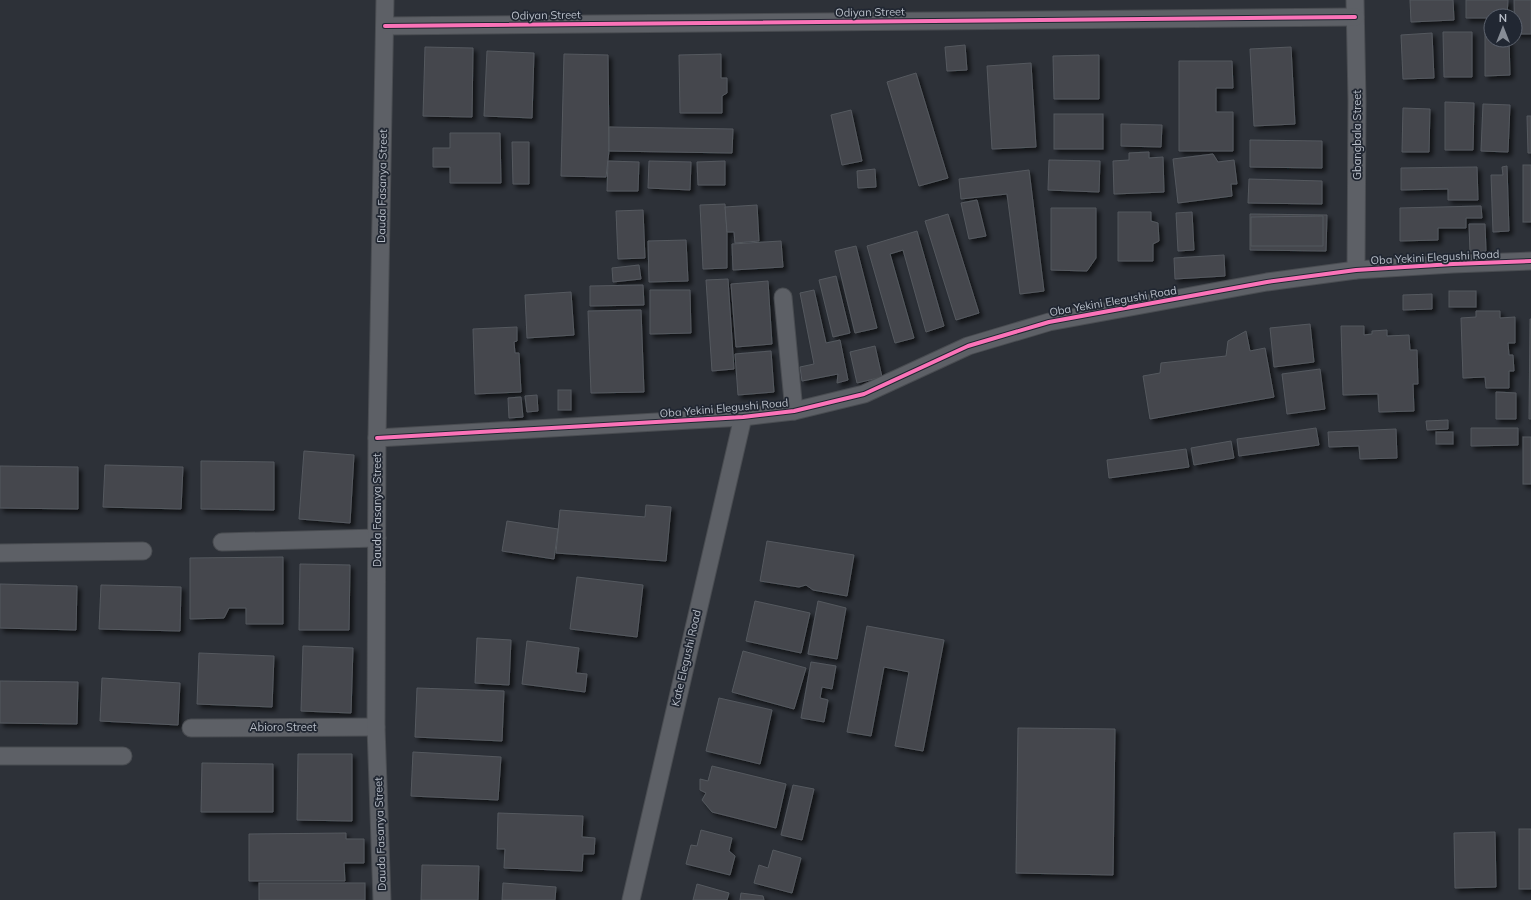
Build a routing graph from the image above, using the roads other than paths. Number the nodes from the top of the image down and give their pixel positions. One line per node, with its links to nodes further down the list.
1 (385, 0): 3 (street, Dauda Fasanya Street)
2 (1355, 8): 3 (street, Odiyan Street); 5 (street, Gbangbala Street)
3 (385, 26): 9 (street, Dauda Fasanya Street)
4 (1531, 261): 5 (street, Oba Yekini Elegushi Road)
5 (1356, 270): 7 (street, Oba Yekini Elegushi Road)
6 (783, 297): 7 (street)
7 (794, 411): 8 (street, Oba Yekini Elegushi Road)
8 (743, 417): 9 (street, Oba Yekini Elegushi Road); 19 (street, Kate Elegushi Road)
9 (377, 438): 10 (street, Dauda Fasanya Street)
10 (376, 538): 11 (street); 14 (street, Dauda Fasanya Street)
11 (222, 542)
12 (142, 551): 13 (street)
13 (0, 553)
14 (376, 727): 15 (street, Abioro Street); 18 (street, Dauda Fasanya Street)
15 (191, 728)
16 (0, 756): 17 (street)
17 (123, 756)
18 (382, 900)
19 (631, 900)

